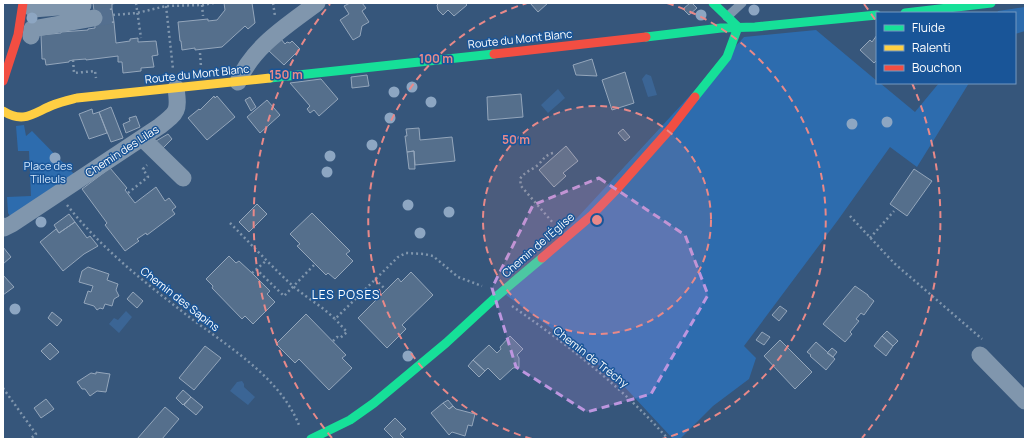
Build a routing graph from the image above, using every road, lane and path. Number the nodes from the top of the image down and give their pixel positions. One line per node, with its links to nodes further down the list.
1 (136, 3): 12 (path)
2 (214, 3): 8 (path)
3 (317, 3): 23 (street)
4 (713, 3): 16 (street)
5 (742, 3): 16 (lane)
6 (991, 3): 11 (street)
7 (29, 5): 10 (street); 10 (street); 21 (street)
8 (202, 5): 9 (path); 15 (path)
9 (166, 6): 12 (path); 20 (path)
10 (87, 11)
11 (914, 12)
12 (137, 13): 13 (path); 18 (path)
13 (113, 15)
14 (876, 15): 17 (street, Route du Mont Blanc)
15 (203, 16)
16 (727, 17): 17 (street)
17 (738, 27): 23 (street, Route du Mont Blanc); 45 (street, Chemin de l'Église)
18 (141, 38)
19 (73, 60): 22 (path)
20 (173, 64)
21 (3, 81)
22 (96, 82)
23 (238, 82): 24 (street, Route du Mont Blanc)
24 (176, 88): 25 (street, Route du Mont Blanc); 26 (street, Chemin des Lilas)
25 (3, 111)
26 (142, 138): 29 (street); 30 (street, Chemin des Lilas)
27 (552, 153): 35 (path)
28 (150, 161): 31 (path)
29 (183, 178)
30 (58, 194): 36 (street, Chemin des Lilas); 51 (path, Chemin des Sapins)
31 (128, 194)
32 (894, 211): 37 (path)
33 (850, 216): 37 (path)
34 (230, 223): 38 (path)
35 (558, 226)
36 (3, 228)
37 (870, 238): 48 (path)
38 (266, 260): 40 (path); 43 (path)
39 (315, 264): 43 (path)
40 (256, 269): 41 (path); 43 (path)
41 (252, 273)
42 (375, 279): 44 (path); 45 (path, Chemin de Tréchy); 46 (path, Chemin de Tréchy)
43 (293, 286): 46 (path)
44 (386, 290)
45 (497, 296): 53 (street, Chemin de l'Église); 54 (path, Chemin de Tréchy)
46 (335, 319): 47 (path)
47 (332, 341)
48 (983, 349): 50 (street)
49 (3, 388): 52 (path)
50 (1025, 401)
51 (294, 413)
52 (30, 439)
53 (311, 439)
54 (668, 439)

